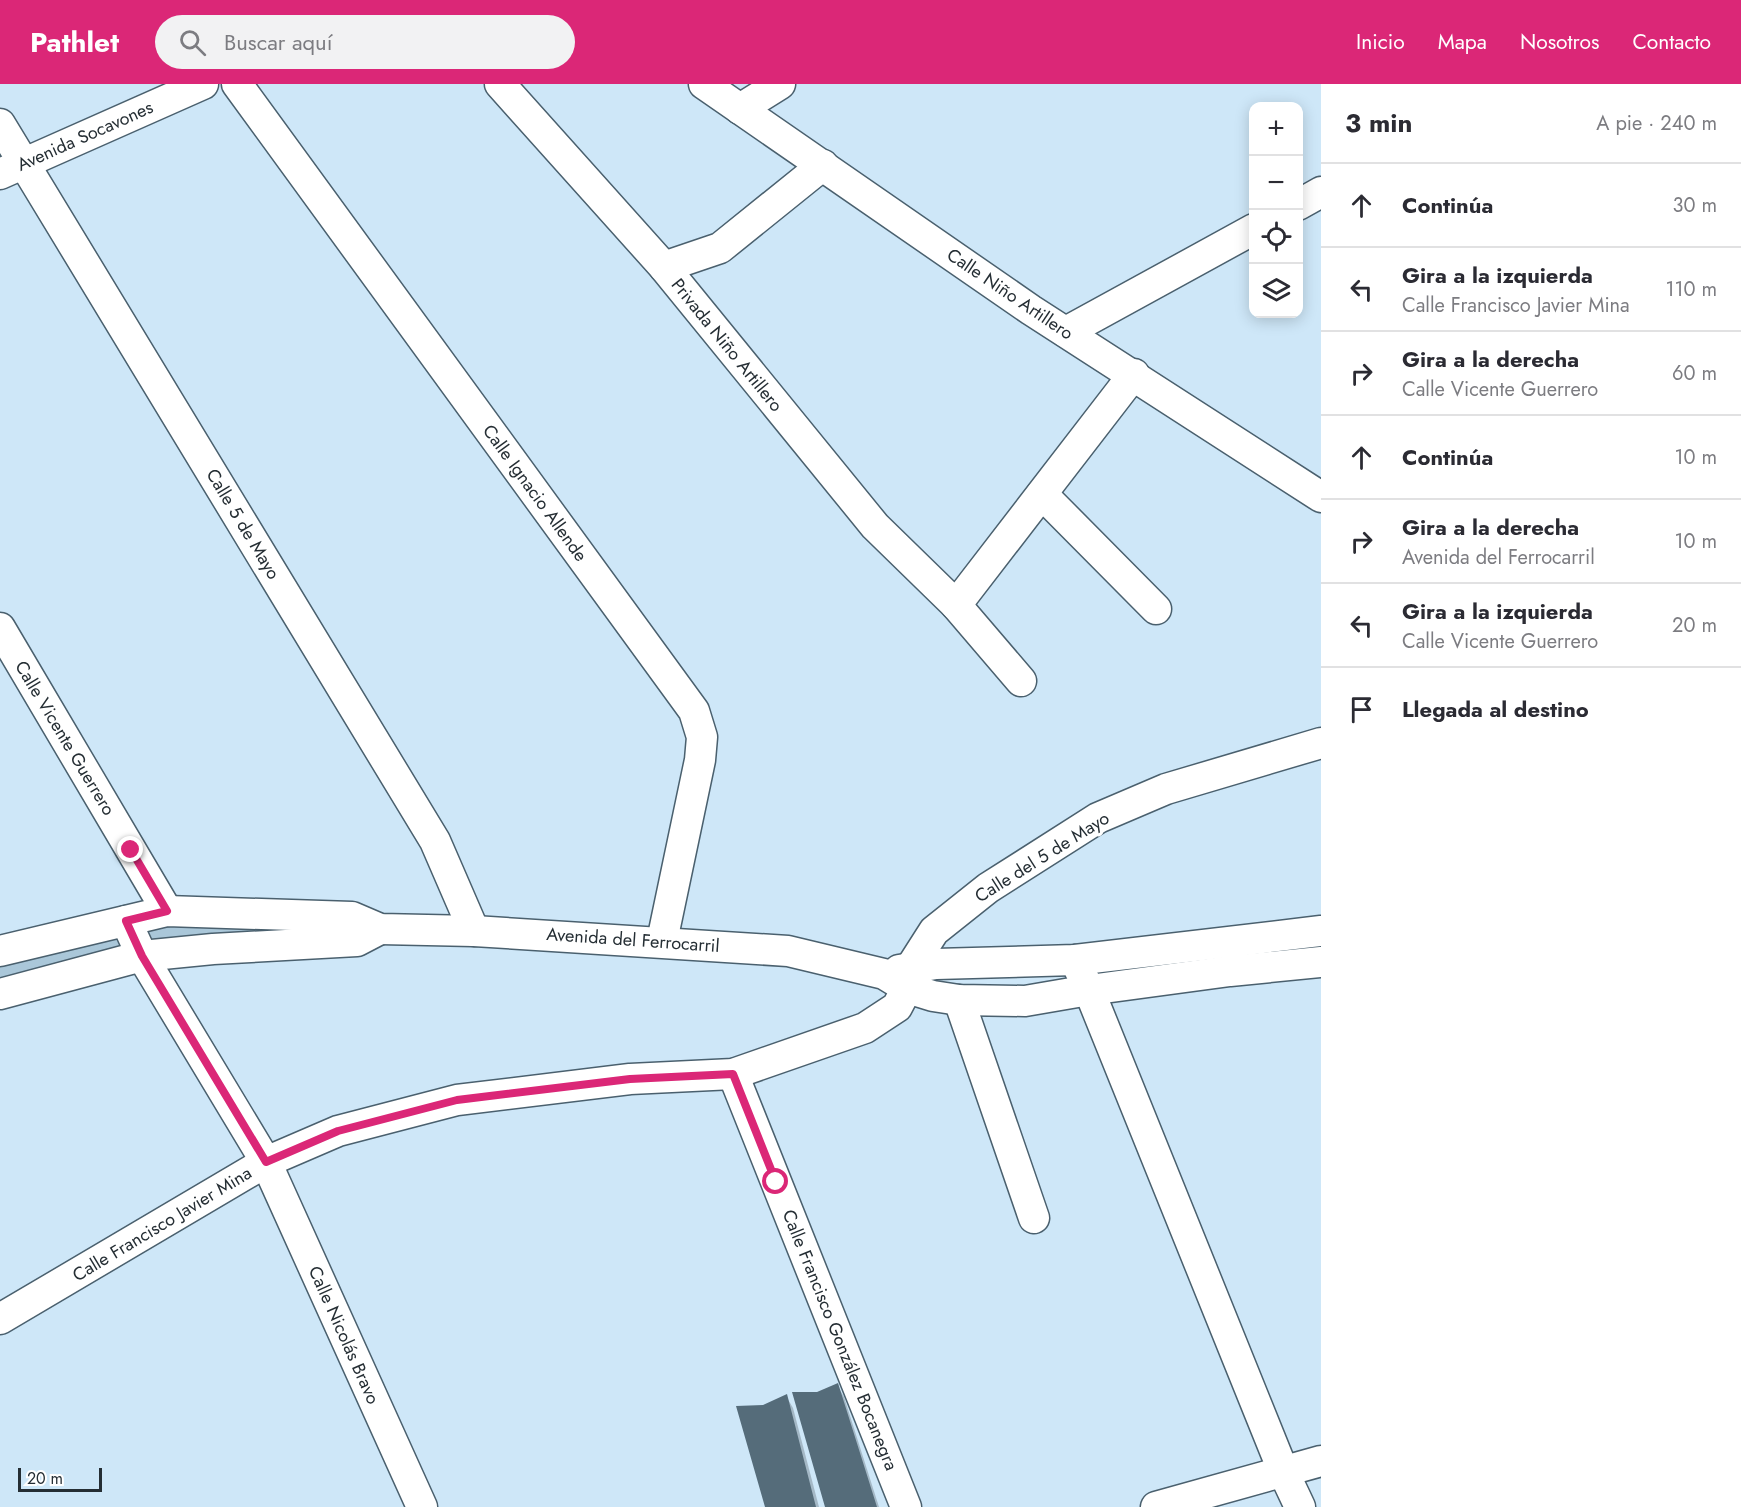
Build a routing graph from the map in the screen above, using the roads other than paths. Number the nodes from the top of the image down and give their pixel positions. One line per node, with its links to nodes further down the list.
1 (203, 84): 9 (street, Avenida Socavones)
2 (237, 84): 28 (street, Calle Ignacio Allende)
3 (500, 84): 13 (street, Privada Niño Artillero)
4 (704, 84): 6 (street, Calle Niño Artillero)
5 (780, 84): 6 (street)
6 (740, 109): 8 (street, Calle Niño Artillero)
7 (0, 124): 9 (street, Calle 5 de Mayo)
8 (823, 165): 13 (street); 14 (street, Calle Niño Artillero)
9 (12, 168): 26 (street, Calle 5 de Mayo)
10 (1321, 192): 11 (street)
11 (1303, 203)
12 (1249, 232): 14 (street)
13 (664, 267): 18 (street, Privada Niño Artillero)
14 (1066, 332): 15 (street, Calle Niño Artillero)
15 (1134, 375): 16 (street); 17 (street, Calle Niño Artillero)
16 (1042, 494): 18 (street); 19 (street)
17 (1321, 497)
18 (956, 605): 21 (street, Privada Niño Artillero)
19 (1156, 609)
20 (0, 628): 23 (street, Calle Vicente Guerrero)
21 (1021, 681)
22 (1321, 743): 33 (street, Calle del 5 de Mayo)
23 (167, 911): 24 (street, Avenida del Ferrocarril); 25 (street, Avenida del Ferrocarril)
24 (126, 921): 29 (street, Avenida del Ferrocarril); 30 (street)
25 (380, 929): 26 (street, Avenida del Ferrocarril); 30 (street, Avenida del Ferrocarril)
26 (474, 931): 28 (street, Avenida del Ferrocarril)
27 (1321, 931): 31 (street, Avenida del Ferrocarril)
28 (662, 941): 33 (street, Avenida del Ferrocarril)
29 (0, 951)
30 (142, 956): 35 (street, Avenida del Ferrocarril); 38 (street)
31 (1075, 960): 33 (street, Avenida del Ferrocarril); 34 (street)
32 (1321, 962): 34 (street, Avenida del Ferrocarril)
33 (901, 976): 36 (street, Avenida del Ferrocarril); 37 (street, Calle Francisco Javier Mina)
34 (1089, 990): 36 (street, Avenida del Ferrocarril); 42 (street)
35 (0, 994)
36 (959, 1000): 39 (street)
37 (733, 1074): 38 (street, Calle Francisco Javier Mina); 44 (street, Calle Francisco González Bocanegra)
38 (266, 1162): 40 (street, Calle Francisco Javier Mina); 43 (street, Calle Nicolás Bravo)
39 (1034, 1218)
40 (0, 1319)
41 (1321, 1461): 42 (street)
42 (1284, 1473): 45 (street); 46 (street)
43 (422, 1507)
44 (906, 1507)
45 (1155, 1507)
46 (1300, 1507)

